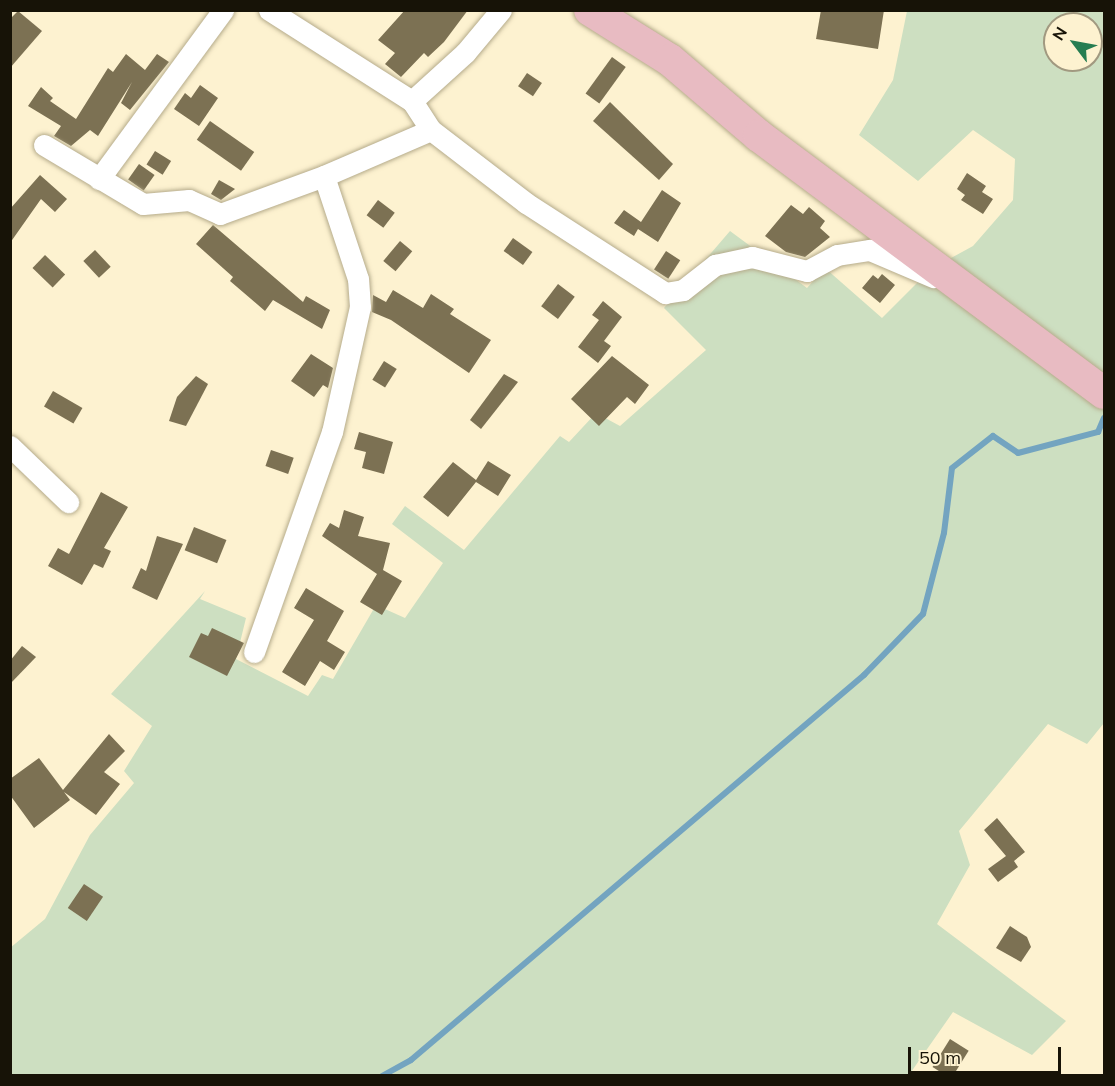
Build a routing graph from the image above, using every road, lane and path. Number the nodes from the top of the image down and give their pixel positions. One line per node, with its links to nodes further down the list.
1 (223, 10): 9 (street)
2 (269, 10): 5 (street)
3 (501, 10): 5 (street)
4 (590, 10): 10 (main road)
5 (412, 101): 6 (street)
6 (431, 130): 8 (street); 10 (street)
7 (44, 145): 9 (street)
8 (324, 176): 9 (street); 14 (street)
9 (99, 179)
10 (969, 293): 11 (main road)
11 (1104, 392)
12 (10, 446): 13 (street)
13 (68, 502)
14 (254, 652)

